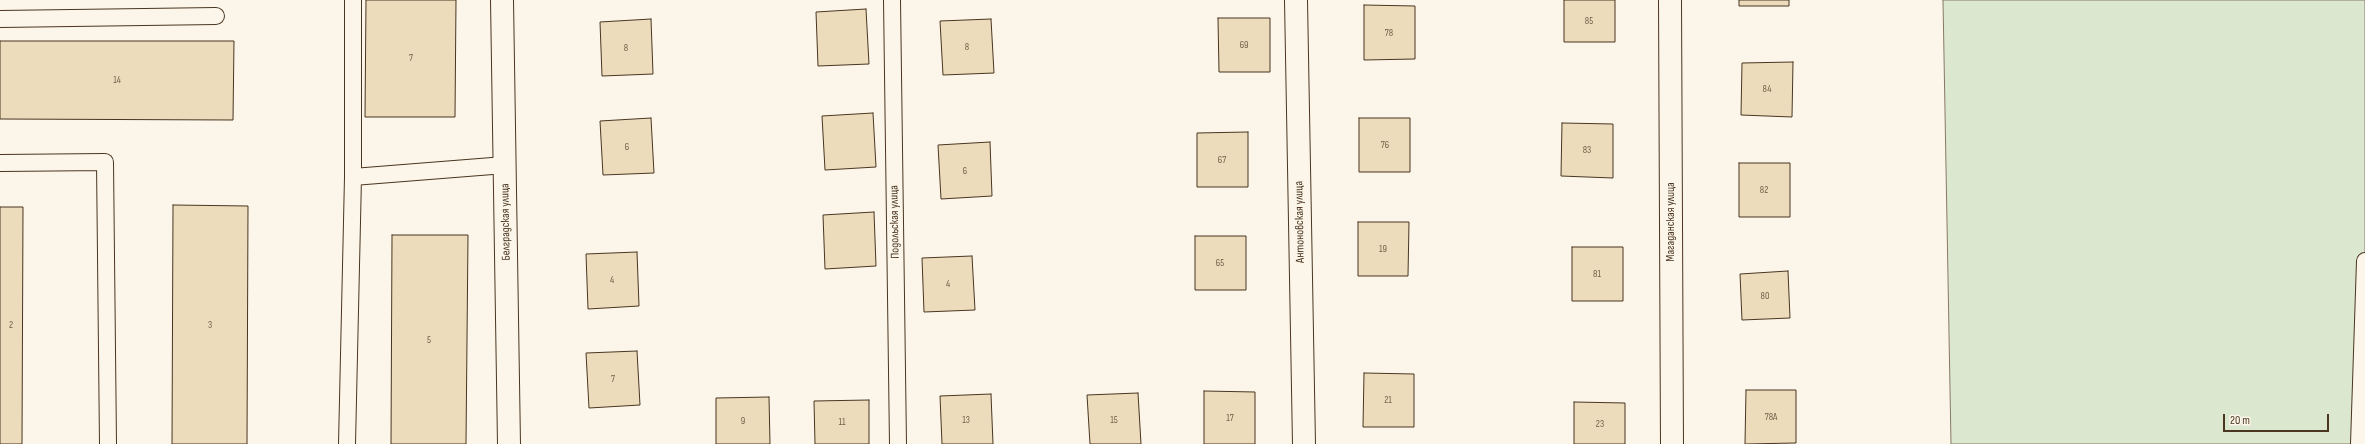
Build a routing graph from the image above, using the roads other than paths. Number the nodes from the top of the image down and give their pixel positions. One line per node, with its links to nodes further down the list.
1 (353, 0): 10 (lane)
2 (502, 0): 9 (street, Белградская улица)
3 (892, 0): 15 (lane, Подольская улица)
4 (1296, 0): 16 (street, Антоновская улица)
5 (1670, 0): 17 (street, Магаданская улица)
6 (216, 16): 7 (lane)
7 (0, 19)
8 (0, 163): 12 (lane)
9 (505, 165): 10 (lane); 14 (street, Белградская улица)
10 (353, 177): 13 (lane)
11 (2365, 261): 18 (lane)
12 (108, 444)
13 (347, 444)
14 (509, 444)
15 (898, 444)
16 (1304, 444)
17 (1672, 444)
18 (2359, 444)

